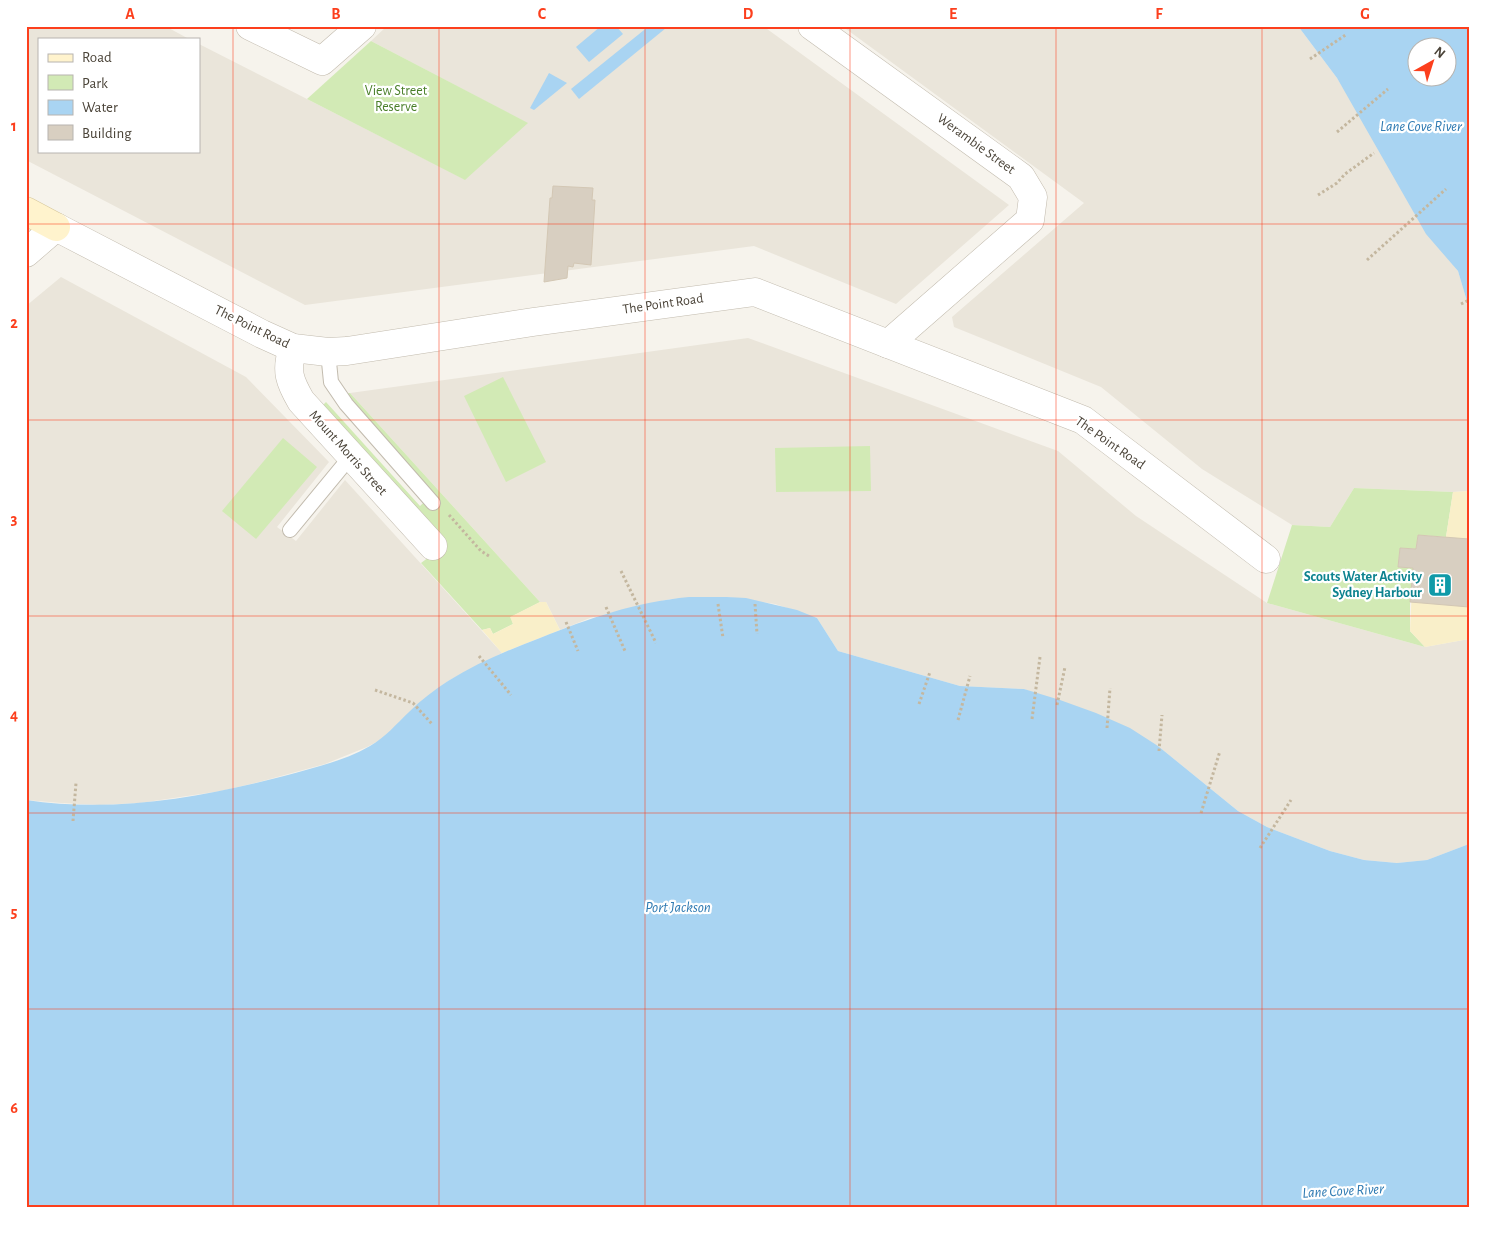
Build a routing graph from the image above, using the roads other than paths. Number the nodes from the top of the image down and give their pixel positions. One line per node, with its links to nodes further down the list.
1 (250, 26): 2 (street)
2 (362, 26)
3 (812, 26): 7 (street, Werambie Street)
4 (26, 211): 5 (street, The Point Road)
5 (56, 226): 6 (street); 8 (street, The Point Road)
6 (26, 253)
7 (888, 344): 9 (street, The Point Road); 14 (street, The Point Road)
8 (293, 348): 9 (street, The Point Road); 10 (street, Mount Morris Street)
9 (328, 352): 11 (lane)
10 (350, 456): 12 (lane); 13 (street, Mount Morris Street)
11 (433, 502)
12 (290, 530)
13 (432, 546)
14 (1266, 559)

